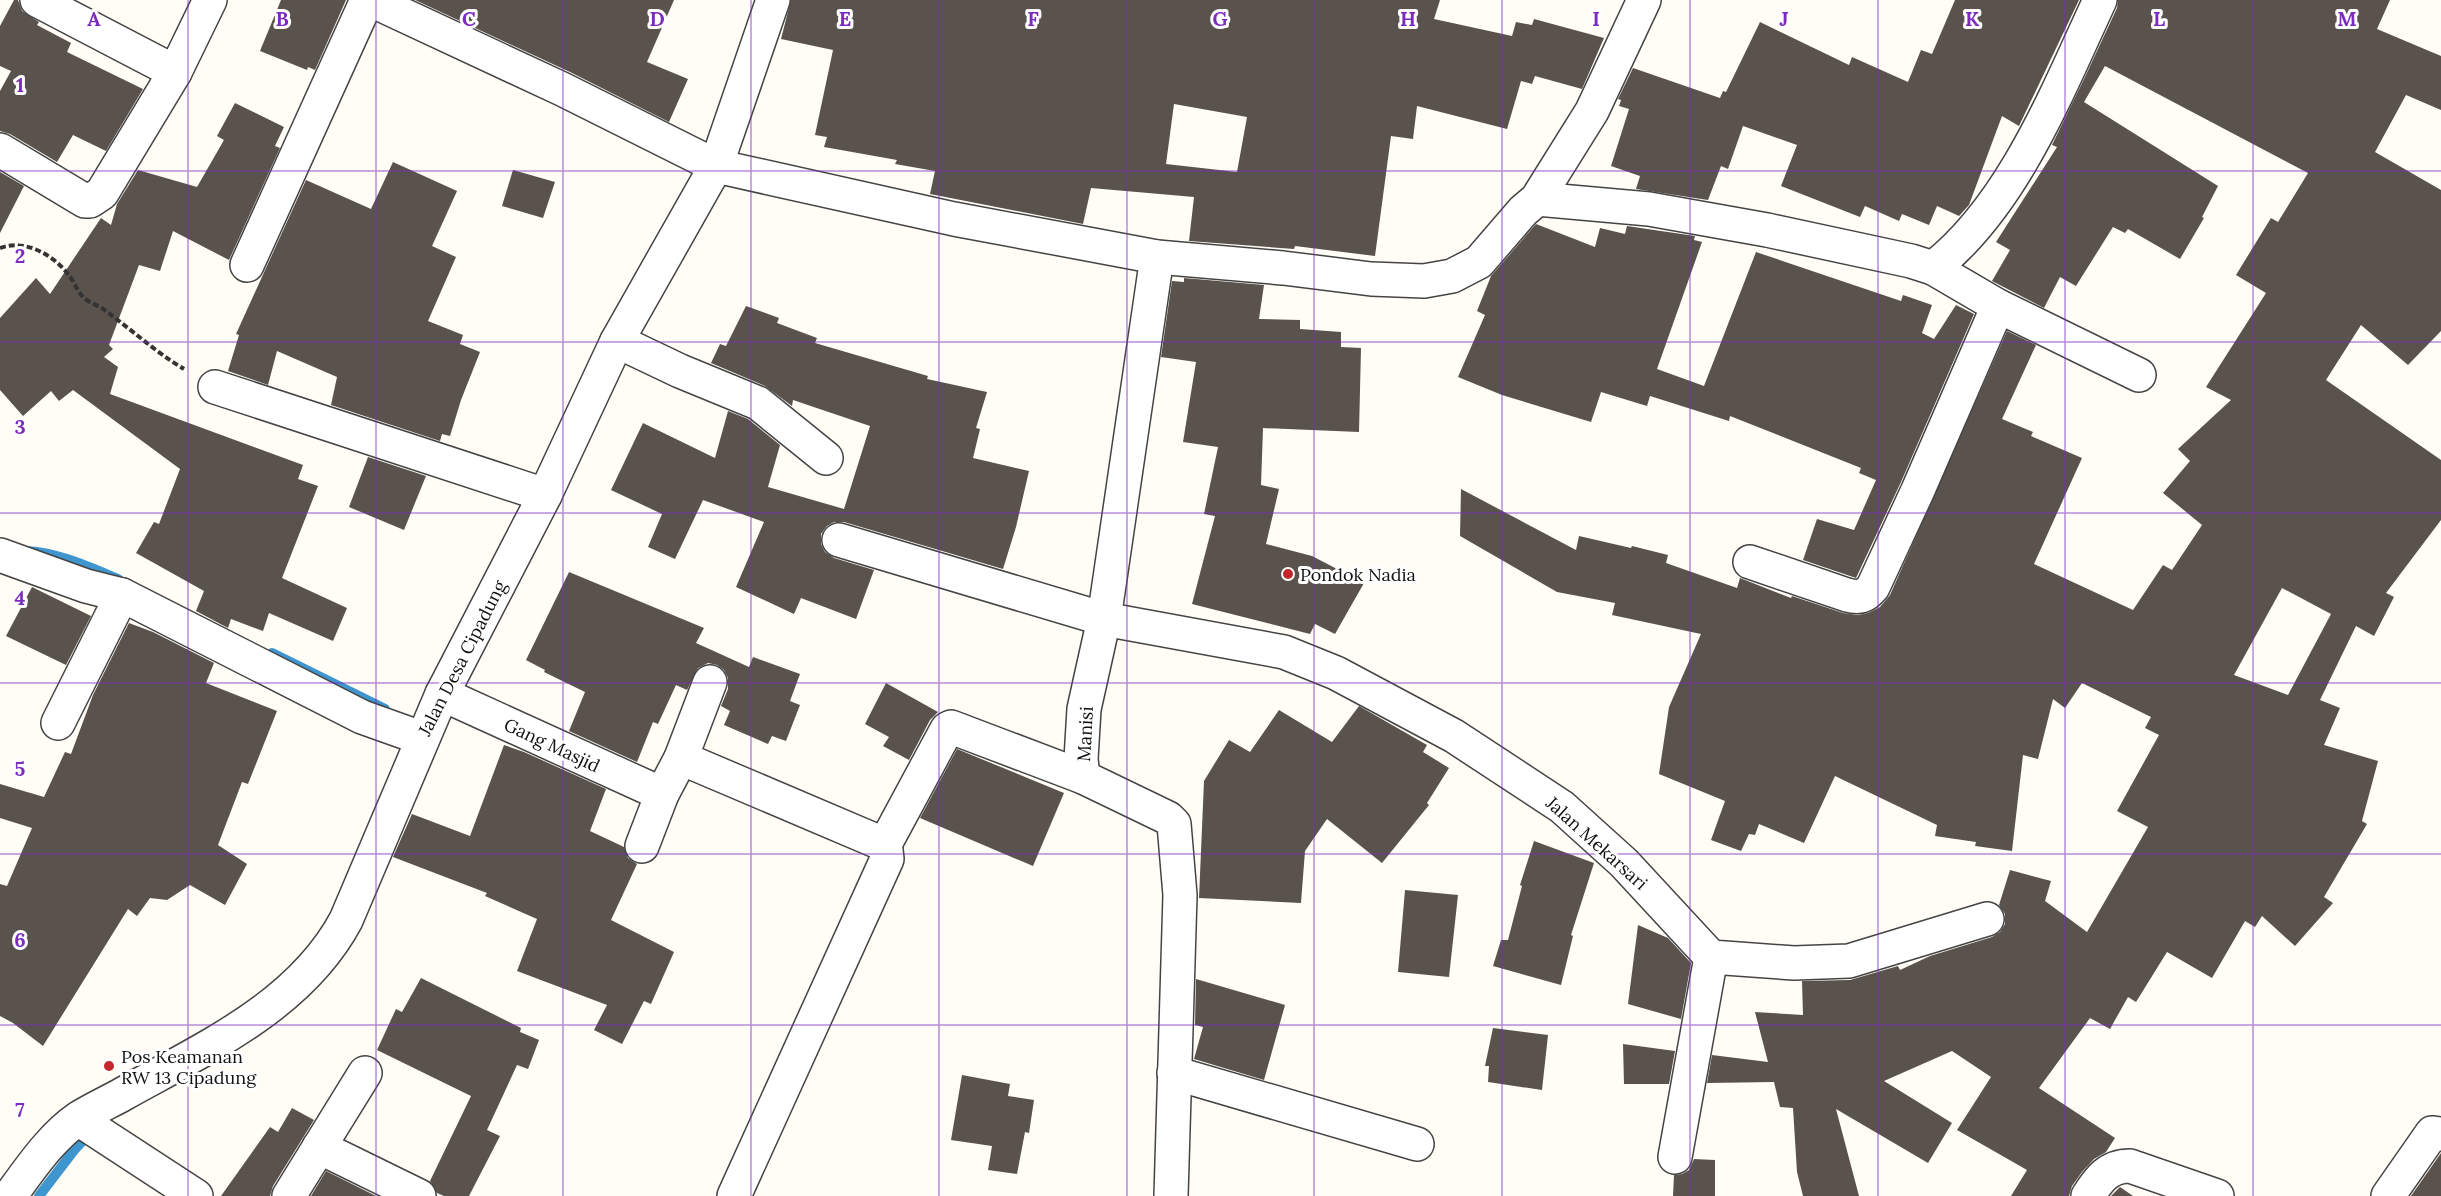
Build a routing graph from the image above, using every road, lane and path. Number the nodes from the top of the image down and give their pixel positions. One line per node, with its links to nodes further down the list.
1 (37, 0): 7 (street)
2 (210, 0): 7 (street)
3 (369, 0): 9 (street); 13 (street)
4 (773, 0): 9 (street, Jalan Desa Cipadung)
5 (1644, 0): 10 (street)
6 (2100, 0): 14 (street)
7 (175, 72): 8 (street)
8 (0, 150)
9 (716, 166): 12 (street); 16 (street, Jalan Desa Cipadung)
10 (1537, 199): 12 (street); 14 (street)
11 (0, 248): 18 (path)
12 (1156, 257): 25 (street, Manisi)
13 (247, 265)
14 (1933, 268): 15 (street)
15 (1998, 306): 17 (street); 23 (street)
16 (617, 341): 19 (street); 20 (street, Jalan Desa Cipadung)
17 (2139, 375)
18 (215, 387): 20 (street)
19 (825, 458)
20 (545, 495): 27 (street, Jalan Desa Cipadung)
21 (839, 540): 25 (street, Jalan Mekarsari)
22 (0, 555): 24 (street)
23 (1750, 562)
24 (122, 595): 28 (street); 29 (street)
25 (1104, 619): 31 (street, Manisi); 36 (street, Jalan Mekarsari)
26 (710, 682): 30 (street)
27 (442, 694): 29 (street, Jalan Desa Cipadung); 32 (street, Gang Masjid)
28 (58, 723)
29 (422, 738): 39 (street, Jalan Desa Cipadung)
30 (681, 758): 32 (street); 34 (street)
31 (1083, 777): 34 (street); 38 (street, Manisi)
32 (662, 794): 33 (street)
33 (642, 846)
34 (884, 846): 48 (street)
35 (1987, 919): 36 (street)
36 (1711, 957): 43 (street)
37 (365, 1073): 42 (street)
38 (1174, 1073): 41 (street); 49 (street, Manisi)
39 (78, 1119): 44 (street, Jalan Desa Cipadung); 45 (street)
40 (2441, 1134): 52 (street)
41 (1417, 1144)
42 (319, 1148): 46 (street); 47 (street)
43 (1675, 1157)
44 (10, 1196)
45 (196, 1196)
46 (289, 1196)
47 (420, 1196)
48 (734, 1196)
49 (1171, 1196)
50 (2088, 1196): 51 (street)
51 (2217, 1196)
52 (2388, 1196)

